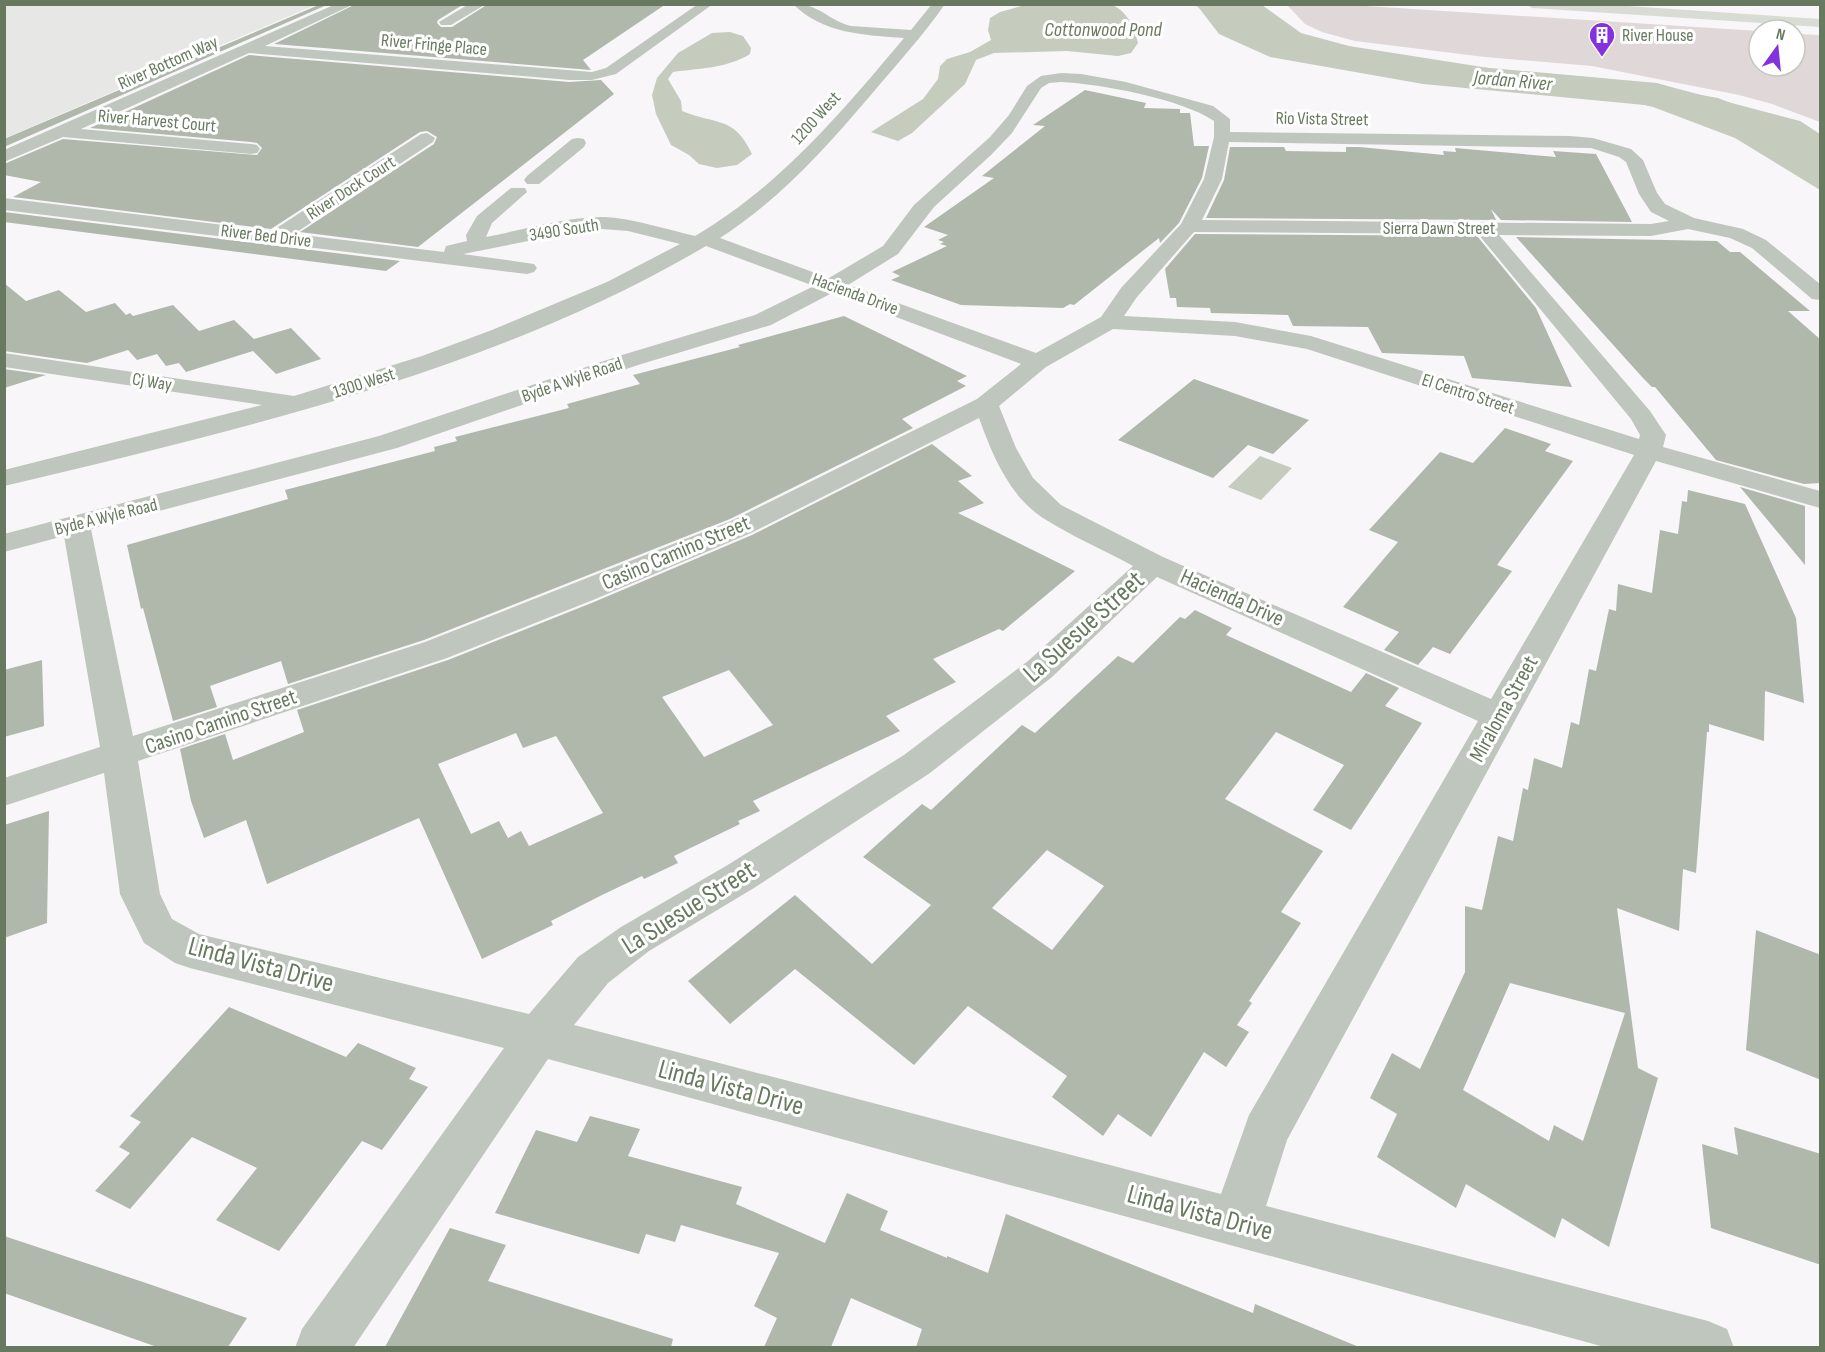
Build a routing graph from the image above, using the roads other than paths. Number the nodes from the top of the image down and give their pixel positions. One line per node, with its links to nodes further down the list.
1 (348, 4): 11 (street, River Bottom Way)
2 (480, 4): 8 (street)
3 (707, 4): 11 (street, River Fringe Place)
4 (799, 4): 10 (street)
5 (939, 4): 10 (street, 1200 West)
6 (1532, 4): 7 (main road)
7 (1672, 9): 9 (main road)
8 (446, 22)
9 (1821, 23)
10 (916, 35): 25 (street, 1200 West)
11 (247, 49): 12 (street, River Bottom Way)
12 (60, 132): 16 (street, River Harvest Court); 17 (street, River Bottom Way)
13 (1222, 137): 21 (street, Rio Vista Street); 22 (street, Casino Camino Street); 29 (street, Byde A Wyle Road)
14 (427, 138): 24 (street, River Dock Court)
15 (578, 143): 18 (street)
16 (251, 149)
17 (4, 157)
18 (533, 180)
19 (518, 192): 26 (street)
20 (4, 204): 24 (street, River Bed Drive)
21 (1688, 223): 23 (street, Sierra Dawn Street); 30 (street)
22 (1189, 226): 23 (street, Sierra Dawn Street); 31 (street, Casino Camino Street)
23 (1483, 228): 36 (street)
24 (276, 237): 27 (street, River Bed Drive)
25 (702, 241): 26 (street, 3490 South); 29 (street, Hacienda Drive); 34 (street, 1300 West)
26 (478, 245): 27 (street, 3490 South)
27 (428, 256): 28 (street, River Bed Drive)
28 (527, 268)
29 (831, 285): 33 (street, Hacienda Drive); 39 (street, Byde A Wyle Road)
30 (1821, 294)
31 (1110, 322): 33 (street, Casino Camino Street); 36 (street, El Centro Street)
32 (4, 360): 34 (street, Cj Way)
33 (1038, 362): 35 (street, Casino Camino Street)
34 (300, 403): 37 (street, 1300 West)
35 (986, 404): 41 (street, Hacienda Drive); 43 (street, Casino Camino Street)
36 (1649, 451): 38 (street, El Centro Street); 42 (street, Miraloma Street)
37 (4, 478)
38 (1821, 500)
39 (76, 525): 40 (street, Byde A Wyle Road); 43 (street, Linda Vista Drive)
40 (4, 543)
41 (1154, 564): 42 (street, Hacienda Drive); 45 (street, La Suesue Street)
42 (1500, 717): 46 (street, Miraloma Street)
43 (118, 756): 44 (street, Casino Camino Street); 45 (street, Linda Vista Drive)
44 (4, 792)
45 (538, 1036): 46 (street, Linda Vista Drive); 47 (street, La Suesue Street)
46 (1236, 1223): 48 (street, Linda Vista Drive)
47 (321, 1347)
48 (1708, 1347)

